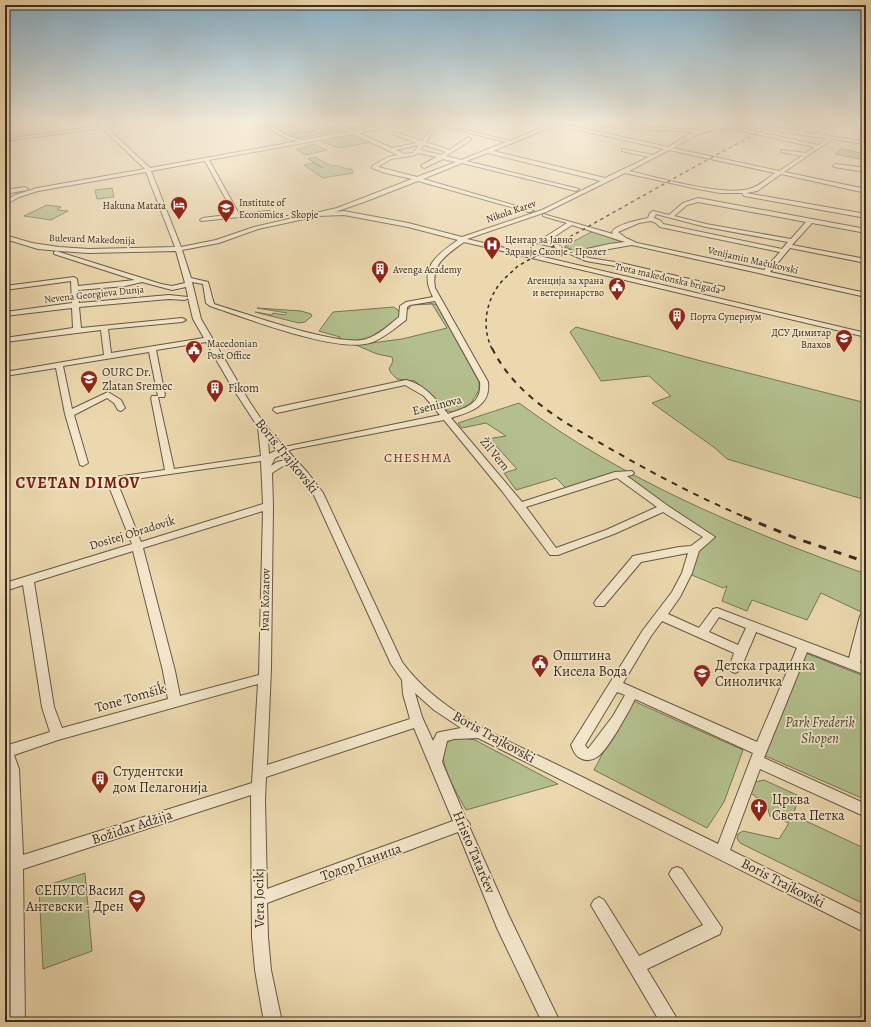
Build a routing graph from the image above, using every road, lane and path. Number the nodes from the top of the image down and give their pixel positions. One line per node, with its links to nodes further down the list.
1 (127, 170): 20 (street)
2 (132, 170): 12 (street)
3 (150, 170): 13 (street, Boris Trajkovski)
4 (212, 170): 28 (street)
5 (383, 170): 14 (street)
6 (441, 170): 14 (street)
7 (499, 170): 17 (street)
8 (563, 170): 15 (street)
9 (629, 170): 15 (street, Nikola Karev); 19 (street)
10 (776, 170): 11 (street)
11 (781, 171): 16 (street); 18 (street); 19 (street)
12 (114, 175): 13 (street); 21 (street)
13 (151, 177): 39 (street, Boris Trajkovski)
14 (418, 179): 22 (street); 24 (street)
15 (605, 180): 36 (street, Nikola Karev)
16 (866, 187)
17 (576, 189)
18 (866, 191)
19 (753, 192): 30 (street)
20 (5, 193): 21 (street)
21 (5, 203)
22 (348, 206): 23 (street); 26 (street)
23 (339, 209): 26 (street, Treta makedonska brigada); 27 (street)
24 (531, 210)
25 (267, 212): 28 (street)
26 (351, 213): 27 (street, Treta makedonska brigada); 40 (street, Treta makedonska brigada)
27 (315, 214): 43 (street)
28 (238, 215): 33 (street)
29 (545, 215): 35 (street, Venijamin Mačukovski)
30 (866, 216)
31 (670, 217): 32 (street); 34 (street); 46 (street)
32 (651, 219): 41 (street); 46 (street)
33 (203, 220)
34 (810, 221): 37 (street); 46 (street)
35 (571, 223): 41 (street, Venijamin Mačukovski); 49 (street)
36 (490, 230): 40 (street, Nikola Karev); 42 (street)
37 (866, 232)
38 (5, 237): 45 (street, Bulevard Makedonija)
39 (175, 238): 43 (street); 47 (street, Boris Trajkovski)
40 (464, 238): 42 (street, Treta makedonska brigada); 65 (street, Eseninova); 73 (street, Treta makedonska brigada)
41 (625, 241): 44 (street, Venijamin Mačukovski)
42 (489, 243): 52 (street, Treta makedonska brigada)
43 (210, 244): 47 (street, Bulevard Makedonija); 53 (street)
44 (635, 244): 49 (street, Venijamin Mačukovski); 54 (street, Venijamin Mačukovski)
45 (33, 246): 48 (street, Bulevard Makedonija); 51 (street)
46 (787, 246): 50 (street); 54 (street)
47 (179, 249): 48 (street, Bulevard Makedonija); 53 (street, Boris Trajkovski)
48 (95, 251): 51 (street)
49 (572, 254): 52 (street)
50 (865, 259)
51 (83, 262): 55 (street)
52 (590, 263): 60 (street); 71 (street, Treta makedonska brigada)
53 (184, 264): 56 (street, Boris Trajkovski)
54 (766, 273): 62 (street, Venijamin Mačukovski)
55 (142, 281): 57 (street); 59 (street)
56 (189, 282): 57 (street); 65 (street); 67 (street, Boris Trajkovski)
57 (160, 286): 61 (street)
58 (5, 288): 59 (street)
59 (75, 288): 66 (street)
60 (722, 288)
61 (168, 289): 63 (street); 64 (street)
62 (866, 296)
63 (161, 298): 64 (street, Nevena Georgieva Dunja); 66 (street, Nevena Georgieva Dunja)
64 (185, 298): 67 (street)
65 (438, 298): 83 (street, Eseninova)
66 (76, 305): 68 (street, Nevena Georgieva Dunja); 72 (street)
67 (193, 305): 74 (street, Boris Trajkovski)
68 (5, 314)
69 (182, 320): 70 (street)
70 (104, 328): 72 (street); 77 (street)
71 (866, 330)
72 (77, 331): 75 (street)
73 (866, 335)
74 (209, 339): 76 (street); 84 (street, Boris Trajkovski)
75 (5, 340)
76 (152, 349): 77 (street); 89 (street)
77 (108, 357): 78 (street)
78 (59, 364): 79 (street); 82 (street)
79 (5, 374)
80 (121, 408): 82 (street)
81 (277, 410): 83 (street, Žil Vern)
82 (69, 414): 87 (street)
83 (446, 417): 85 (street, Eseninova); 93 (street, Žil Vern)
84 (262, 426): 85 (street, Boris Trajkovski); 88 (street, Ivan Kozarov)
85 (282, 450): 86 (street, Boris Trajkovski); 88 (street)
86 (293, 462): 88 (street); 110 (street, Boris Trajkovski)
87 (83, 463)
88 (267, 465): 89 (street); 92 (street, Ivan Kozarov)
89 (170, 472): 95 (street)
90 (629, 473): 91 (street)
91 (618, 474): 93 (street); 94 (street)
92 (268, 506): 95 (street, Dositej Obradoviḱ); 109 (street, Ivan Kozarov)
93 (520, 506): 94 (street, Žil Vern)
94 (664, 508): 96 (street)
95 (137, 545): 97 (street, Dositej Obradoviḱ); 113 (street)
96 (694, 549): 99 (street); 100 (street)
97 (28, 581): 98 (street, Dositej Obradoviḱ); 116 (street)
98 (5, 587)
99 (600, 603)
100 (660, 615): 103 (street); 111 (street)
101 (866, 616): 106 (street)
102 (752, 627): 103 (street); 104 (street); 105 (street)
103 (700, 634): 105 (street)
104 (803, 647): 106 (street); 118 (street)
105 (741, 651): 107 (street)
106 (853, 665): 108 (street)
107 (735, 668)
108 (866, 670)
109 (264, 678): 113 (street, Tone Tomšiḱ); 120 (street, Ivan Kozarov)
110 (408, 679): 114 (street, Hristo Tatarčev); 115 (street, Boris Trajkovski)
111 (614, 685): 112 (street); 112 (street)
112 (632, 693): 118 (street)
113 (174, 702): 116 (street, Tone Tomšiḱ)
114 (418, 722): 119 (street, Hristo Tatarčev); 120 (street, Božidar Adžija)
115 (480, 733): 119 (street); 123 (street, Boris Trajkovski)
116 (58, 735): 117 (street, Tone Tomšiḱ)
117 (6, 752): 124 (street)
118 (759, 756): 121 (street); 123 (street)
119 (435, 763): 122 (street, Hristo Tatarčev)
120 (259, 780): 124 (street, Božidar Adžija); 126 (street, Vera Jocikj)
121 (866, 810)
122 (462, 824): 126 (street, Тодор Паница); 132 (street, Hristo Tatarčev)
123 (722, 852): 128 (street, Boris Trajkovski)
124 (10, 866): 130 (street)
125 (677, 874): 129 (street)
126 (259, 899): 131 (street, Vera Jocikj)
127 (599, 905): 129 (street)
128 (866, 925)
129 (637, 966): 133 (street)
130 (16, 1022)
131 (273, 1022)
132 (551, 1022)
133 (670, 1022)

